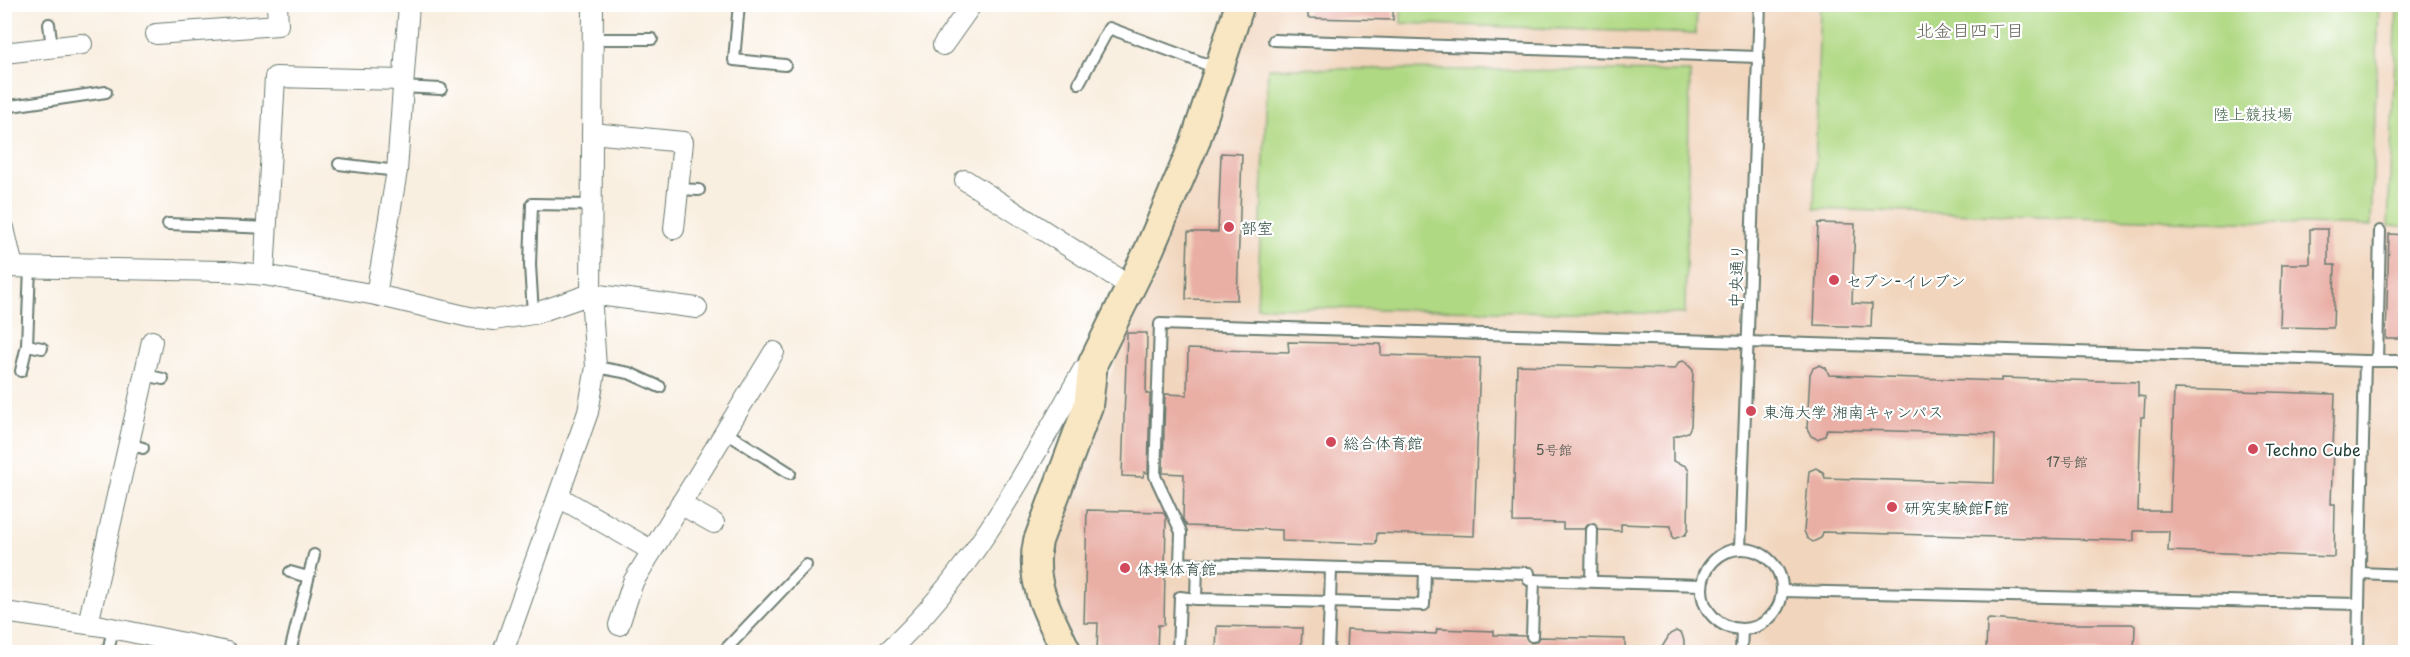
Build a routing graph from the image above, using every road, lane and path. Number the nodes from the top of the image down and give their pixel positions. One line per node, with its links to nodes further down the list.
1 (277, 4): 9 (street)
2 (409, 4): 21 (street)
3 (593, 4): 10 (street)
4 (739, 4): 18 (lane)
5 (972, 4): 14 (street)
6 (1240, 4): 19 (street)
7 (1760, 4): 17 (lane, 中央通り)
8 (49, 24): 15 (lane)
9 (156, 34)
10 (593, 39): 11 (lane); 25 (street)
11 (652, 39)
12 (1274, 40): 17 (lane)
13 (82, 44): 15 (street)
14 (943, 45)
15 (52, 47): 16 (street)
16 (4, 53)
17 (1758, 57): 45 (lane, 中央通り)
18 (785, 65)
19 (1219, 69): 20 (lane); 39 (street)
20 (1079, 83)
21 (401, 84): 22 (lane); 27 (street); 34 (street)
22 (441, 89)
23 (106, 92): 24 (lane)
24 (4, 107)
25 (592, 133): 29 (street); 31 (street)
26 (339, 164): 27 (lane)
27 (397, 171): 40 (street)
28 (965, 180): 39 (street)
29 (678, 189): 30 (lane); 35 (street)
30 (699, 190)
31 (592, 205): 41 (street); 43 (lane)
32 (168, 224): 34 (lane)
33 (4, 228): 37 (street)
34 (268, 228): 38 (street)
35 (674, 229)
36 (2380, 231): 50 (lane)
37 (16, 267): 38 (street); 46 (lane)
38 (264, 275): 40 (street)
39 (1130, 286): 52 (street)
40 (376, 294): 43 (street)
41 (591, 294): 42 (street); 43 (street); 53 (street)
42 (698, 308)
43 (533, 314)
44 (152, 341): 81 (street)
45 (1747, 343): 49 (lane); 62 (lane, 中央通り); 65 (lane)
46 (27, 345): 47 (lane); 54 (lane)
47 (42, 348)
48 (774, 352): 56 (street)
49 (2365, 361): 50 (lane); 70 (lane)
50 (2377, 361): 51 (lane)
51 (2406, 361)
52 (1093, 363): 92 (street); 93 (street)
53 (596, 367): 55 (lane); 58 (street)
54 (21, 371)
55 (660, 387)
56 (724, 432): 57 (lane); 59 (street)
57 (790, 473)
58 (559, 497): 63 (street); 90 (street)
59 (680, 504): 60 (street); 63 (street)
60 (714, 523)
61 (1592, 530): 74 (lane)
62 (1740, 549): 75 (lane); 76 (lane)
63 (651, 550): 82 (street)
64 (314, 555): 72 (lane)
65 (1197, 564): 67 (lane); 77 (lane)
66 (806, 565): 91 (lane)
67 (1330, 568): 68 (lane); 78 (lane)
68 (1425, 570): 73 (lane); 78 (lane)
69 (290, 572): 72 (lane)
70 (2360, 573): 71 (lane); 79 (lane)
71 (2406, 575)
72 (308, 577): 89 (lane)
73 (1533, 580): 74 (lane); 85 (lane)
74 (1591, 581): 75 (lane)
75 (1702, 585): 84 (lane)
76 (1783, 591): 79 (lane); 84 (lane)
77 (1196, 598): 78 (lane); 94 (lane)
78 (1329, 602): 95 (lane)
79 (2359, 604): 97 (lane)
80 (4, 612): 81 (street)
81 (88, 624): 83 (street)
82 (619, 625)
83 (113, 628): 86 (street); 87 (lane)
84 (1742, 630): 96 (lane)
85 (1532, 636)
86 (192, 649): 88 (street)
87 (108, 652)
88 (226, 652)
89 (290, 652)
90 (503, 652)
91 (723, 652)
92 (887, 652)
93 (1067, 652)
94 (1178, 652)
95 (1328, 652)
96 (1741, 652)
97 (2358, 652)

